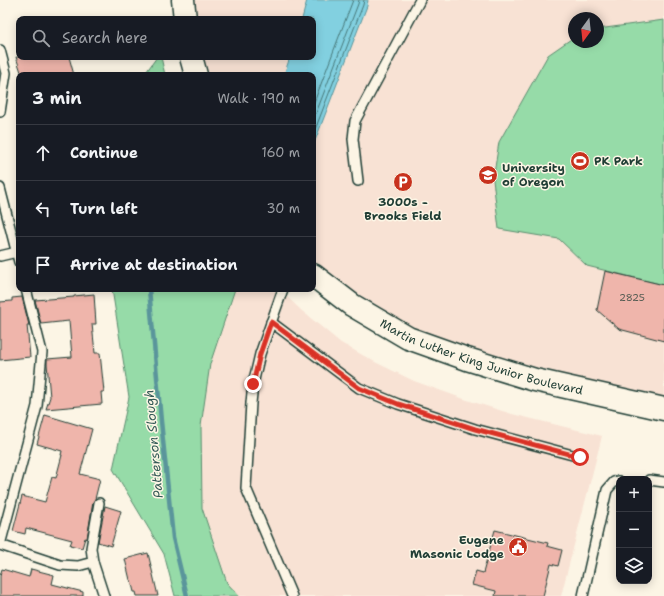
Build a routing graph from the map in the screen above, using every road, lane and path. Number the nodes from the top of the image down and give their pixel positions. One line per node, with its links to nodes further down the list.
1 (183, 0): 3 (main road)
2 (420, 0): 8 (lane)
3 (185, 16)
4 (0, 50): 7 (lane)
5 (192, 60): 6 (main road)
6 (195, 72)
7 (0, 112)
8 (358, 181)
9 (0, 188): 10 (lane)
10 (16, 252): 11 (lane)
11 (0, 256)
12 (316, 277): 16 (main road, Martin Luther King Junior Boulevard)
13 (27, 292): 22 (lane)
14 (282, 292): 15 (lane)
15 (271, 322): 17 (lane); 25 (lane)
16 (664, 409)
17 (580, 457)
18 (652, 480): 20 (lane)
19 (616, 482): 26 (lane)
20 (664, 482)
21 (99, 503): 23 (lane)
22 (0, 545): 23 (lane)
23 (93, 562): 24 (lane)
24 (104, 596)
25 (292, 596)
26 (583, 596)

